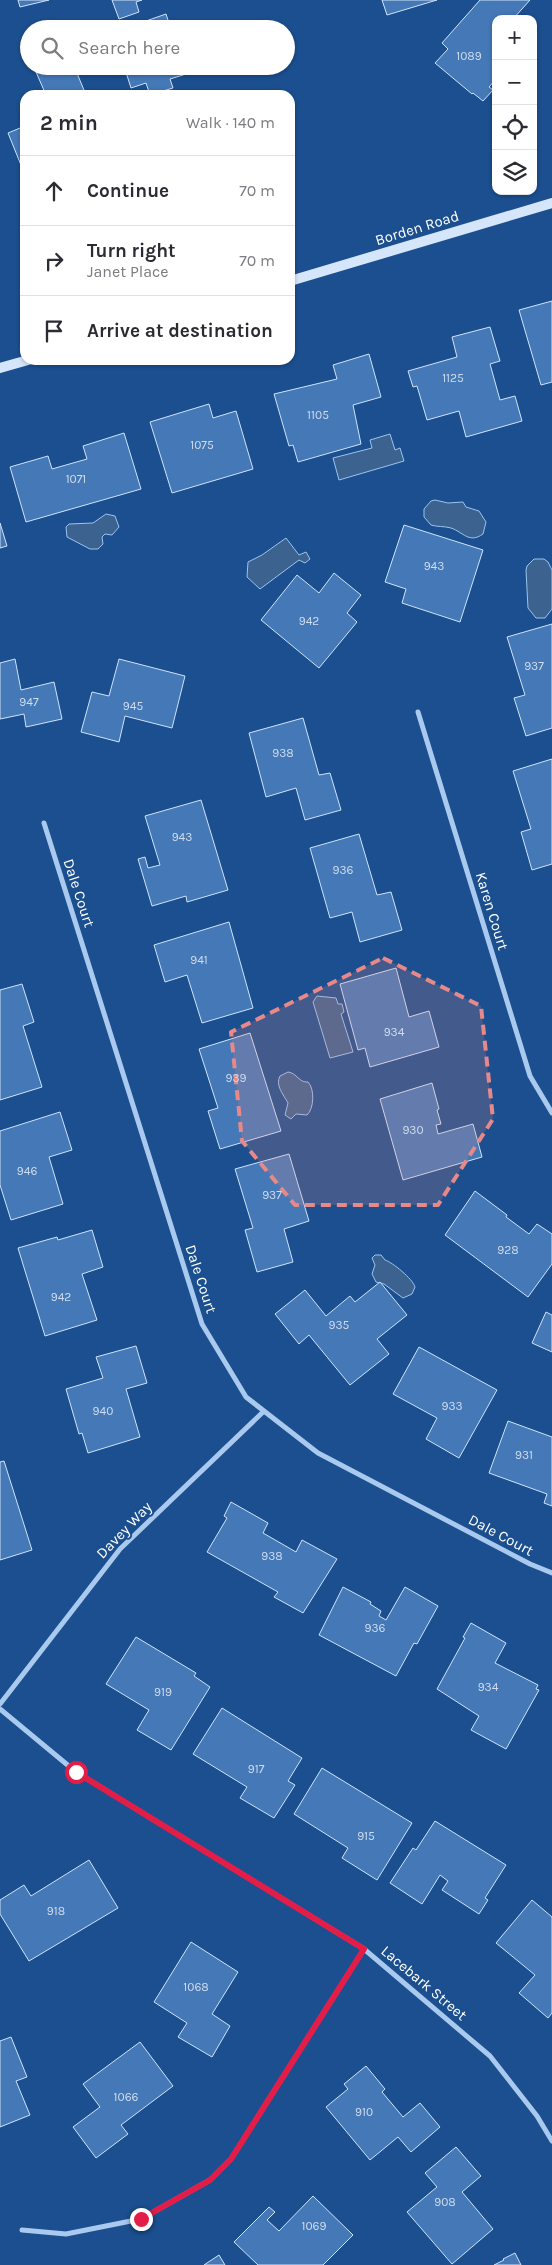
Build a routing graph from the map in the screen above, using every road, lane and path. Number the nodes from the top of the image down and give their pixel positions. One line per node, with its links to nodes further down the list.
1 (552, 203): 2 (main road, Borden Road)
2 (295, 280)
3 (20, 362): 4 (main road)
4 (0, 368)
5 (418, 712): 7 (street, Karen Court)
6 (44, 822): 8 (street, Dale Court)
7 (552, 1113)
8 (264, 1412): 9 (street, Dale Court); 10 (street, Davey Way)
9 (552, 1574)
10 (0, 1704)
11 (0, 1710): 12 (street, Lacebark Street)
12 (364, 1949): 13 (street, Lacebark Street); 14 (street)
13 (552, 2141)
14 (22, 2230)

